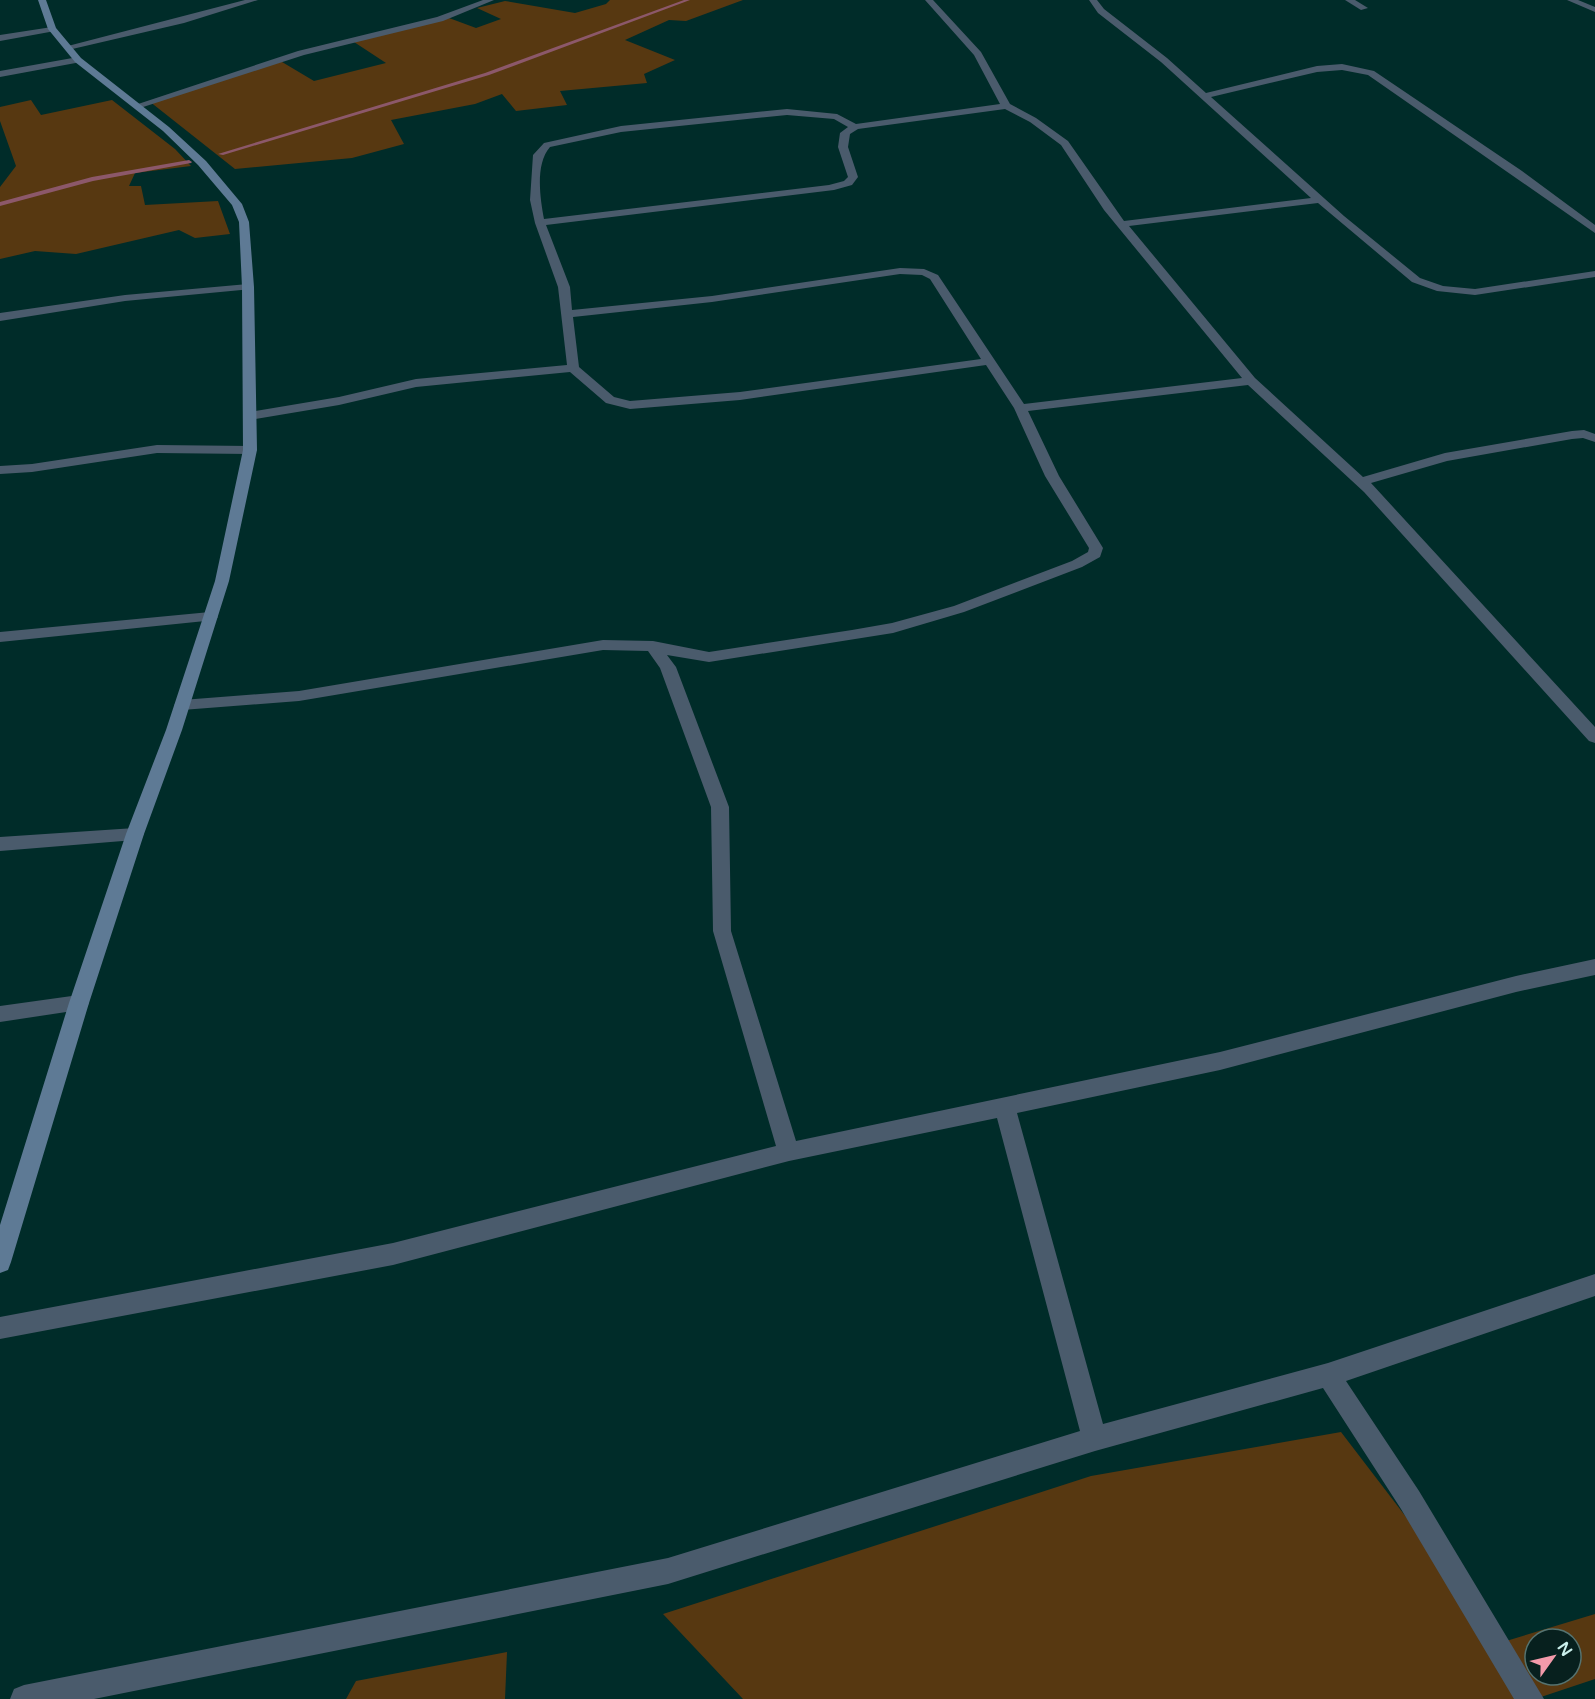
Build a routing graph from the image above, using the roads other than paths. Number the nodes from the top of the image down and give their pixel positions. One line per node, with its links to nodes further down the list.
1 (42, 0): 10 (street)
2 (255, 0): 12 (street)
3 (490, 0): 16 (street)
4 (929, 0): 17 (street)
5 (1093, 0): 15 (street)
6 (1349, 0): 8 (street)
7 (1571, 0): 9 (street)
8 (1364, 8)
9 (1595, 10)
10 (52, 29): 11 (street); 12 (street)
11 (0, 38)
12 (68, 47): 13 (street)
13 (78, 60): 14 (street); 16 (street)
14 (0, 74)
15 (1204, 96): 19 (street); 22 (street)
16 (137, 106): 24 (street)
17 (1006, 106): 18 (street); 21 (street)
18 (855, 128): 20 (street); 20 (street)
19 (1318, 200): 21 (street); 23 (street)
20 (540, 223): 25 (street)
21 (1123, 224): 29 (street)
22 (1595, 230)
23 (1595, 274)
24 (248, 287): 26 (street); 31 (street)
25 (569, 314): 27 (street); 28 (street)
26 (0, 317)
27 (990, 361): 28 (street); 30 (street)
28 (573, 368): 31 (street)
29 (1251, 381): 30 (street); 35 (street)
30 (1020, 408): 38 (street)
31 (250, 416): 33 (street)
32 (1595, 438): 35 (street)
33 (250, 450): 34 (street); 36 (street)
34 (0, 470)
35 (1361, 482): 40 (street)
36 (210, 617): 37 (street); 39 (street)
37 (0, 637)
38 (653, 646): 39 (street); 47 (street)
39 (182, 705): 41 (street)
40 (1595, 737)
41 (135, 834): 42 (street); 44 (street)
42 (0, 844)
43 (1595, 967): 46 (street)
44 (79, 1004): 45 (street); 48 (street)
45 (0, 1014)
46 (1005, 1107): 47 (street); 52 (street)
47 (789, 1152): 50 (street)
48 (0, 1262)
49 (1595, 1285): 51 (street)
50 (0, 1328)
51 (1329, 1375): 52 (street); 54 (street)
52 (1095, 1439): 53 (street)
53 (24, 1699)
54 (1530, 1699)

